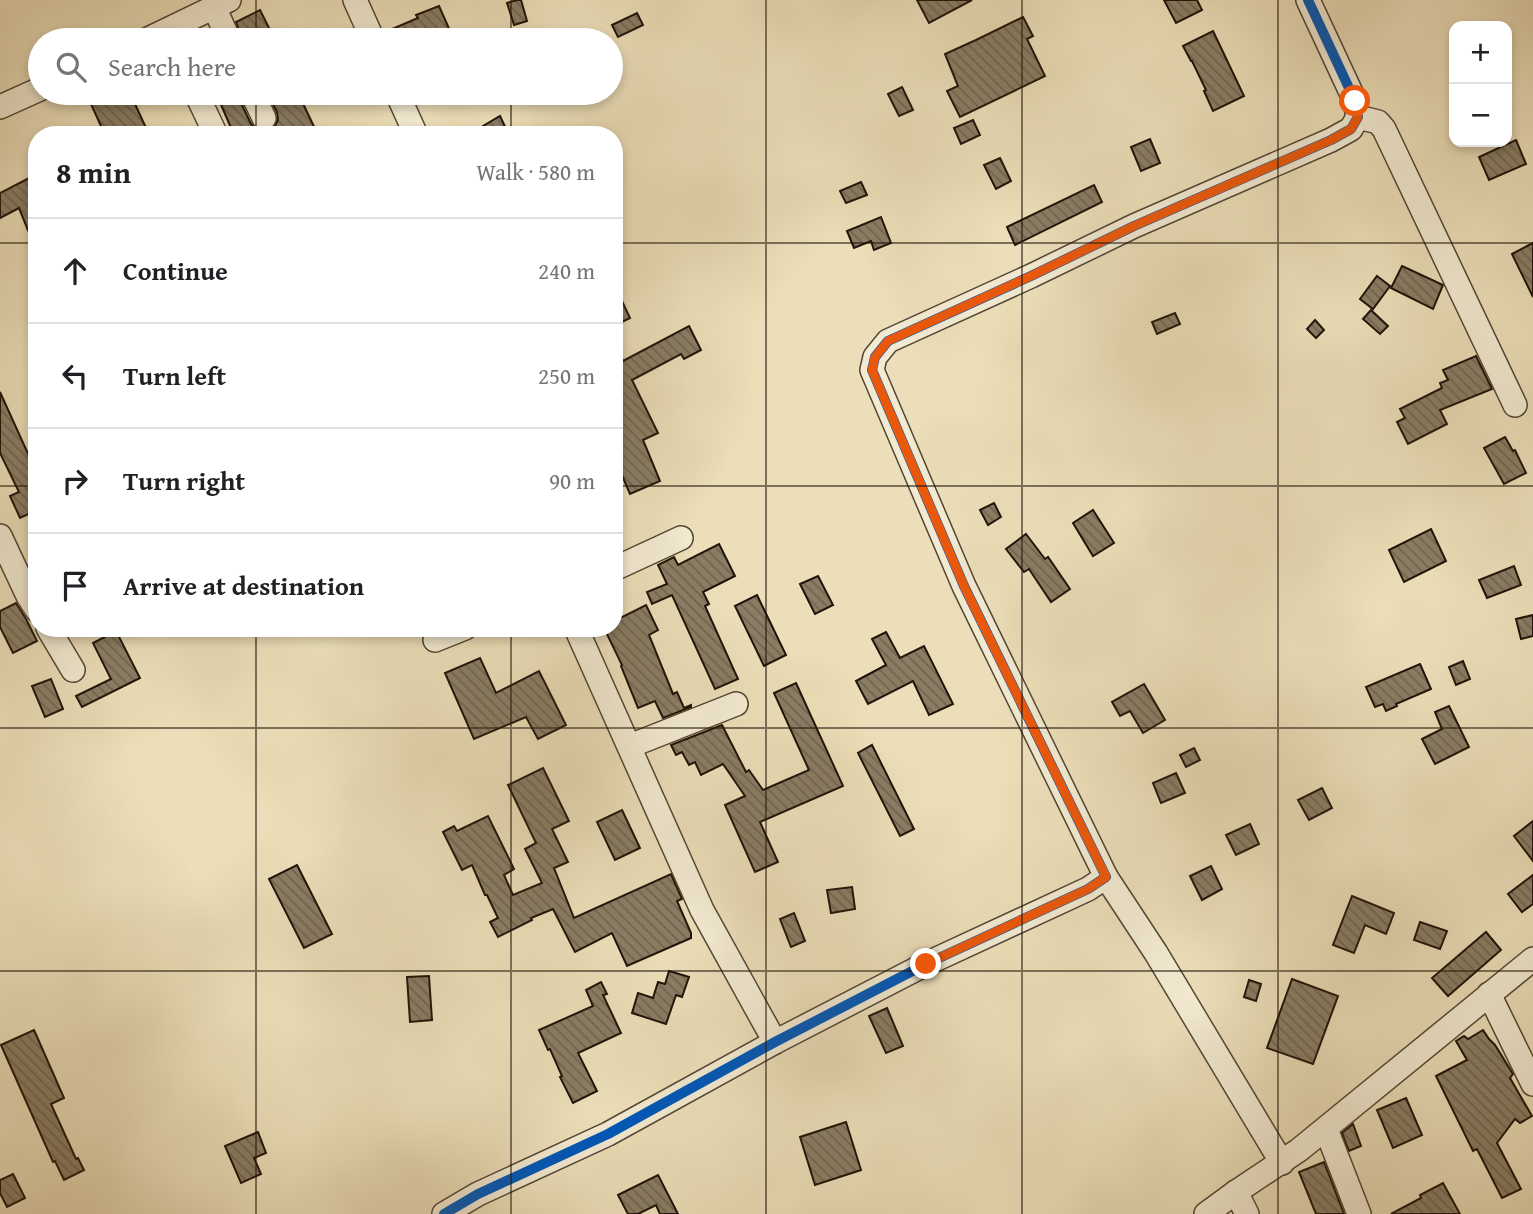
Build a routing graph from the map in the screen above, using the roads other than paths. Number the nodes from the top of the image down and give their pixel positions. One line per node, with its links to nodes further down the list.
1 (355, 0): 6 (street)
2 (1308, 0): 12 (street)
3 (221, 4): 4 (street); 5 (street)
4 (182, 28)
5 (226, 28)
6 (368, 28)
7 (28, 93): 8 (street)
8 (3, 100)
9 (202, 105): 14 (street)
10 (258, 105): 13 (street)
11 (402, 105): 15 (street)
12 (1358, 117): 16 (street); 28 (street)
13 (264, 118)
14 (212, 126)
15 (412, 126)
16 (1515, 405)
17 (0, 536): 20 (street)
18 (681, 538): 19 (street)
19 (623, 565)
20 (28, 596)
21 (53, 637): 25 (street)
22 (442, 637): 24 (street)
23 (580, 637): 27 (street)
24 (435, 640)
25 (73, 670)
26 (736, 704): 27 (street)
27 (629, 746): 31 (street)
28 (1106, 877): 31 (street); 34 (street)
29 (1533, 959): 30 (street)
30 (1489, 994): 32 (street); 33 (street)
31 (775, 1042): 36 (street)
32 (1533, 1084)
33 (1326, 1129): 34 (street); 39 (street)
34 (1282, 1163): 35 (street)
35 (1236, 1192): 37 (street); 38 (street)
36 (444, 1214)
37 (1206, 1214)
38 (1247, 1214)
39 (1359, 1214)

